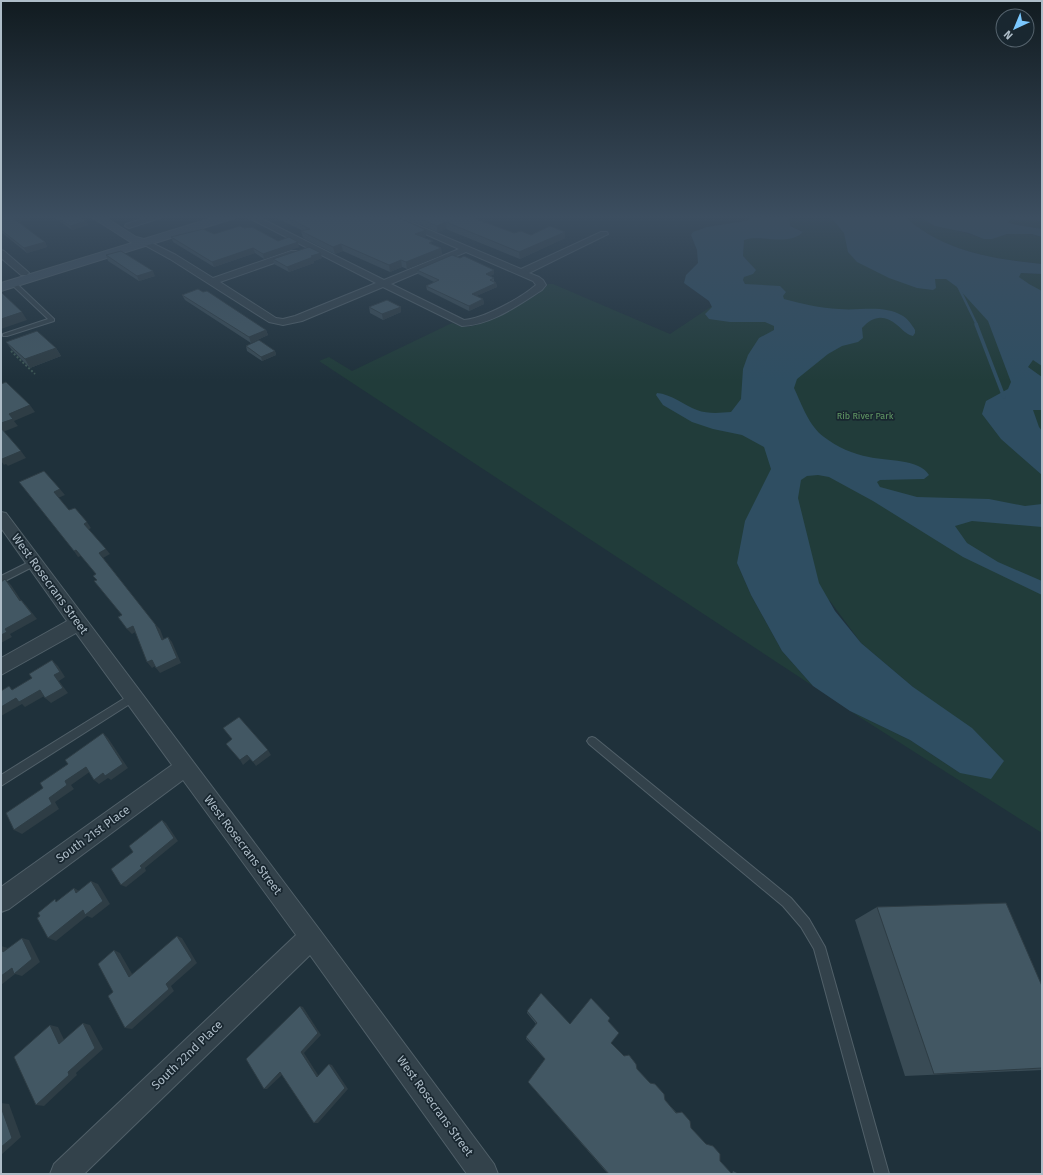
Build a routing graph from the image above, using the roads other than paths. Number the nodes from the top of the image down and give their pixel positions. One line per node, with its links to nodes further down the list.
1 (22, 271): 10 (street)
2 (32, 271): 10 (main road)
3 (43, 271): 13 (main road)
4 (195, 271): 12 (street)
5 (243, 271): 12 (street)
6 (357, 271): 14 (street)
7 (415, 271): 14 (street)
8 (517, 271): 11 (street)
9 (527, 271): 11 (street)
10 (24, 273): 13 (main road)
11 (522, 273): 14 (street)
12 (212, 282): 14 (street)
13 (5, 283): 15 (lane)
14 (383, 284)
15 (5, 335)
16 (1, 517): 17 (street, West Rosecrans Street)
17 (35, 562): 18 (lane); 19 (street, West Rosecrans Street)
18 (1, 580)
19 (78, 623): 20 (street); 21 (street, West Rosecrans Street)
20 (1, 667)
21 (133, 697): 23 (street, West Rosecrans Street); 24 (lane)
22 (592, 741): 29 (lane)
23 (186, 767): 25 (street, South 21st Place); 26 (street, West Rosecrans Street)
24 (1, 781)
25 (1, 901)
26 (311, 937): 27 (street, South 22nd Place); 28 (street, West Rosecrans Street)
27 (64, 1174)
28 (484, 1174)
29 (882, 1174)

